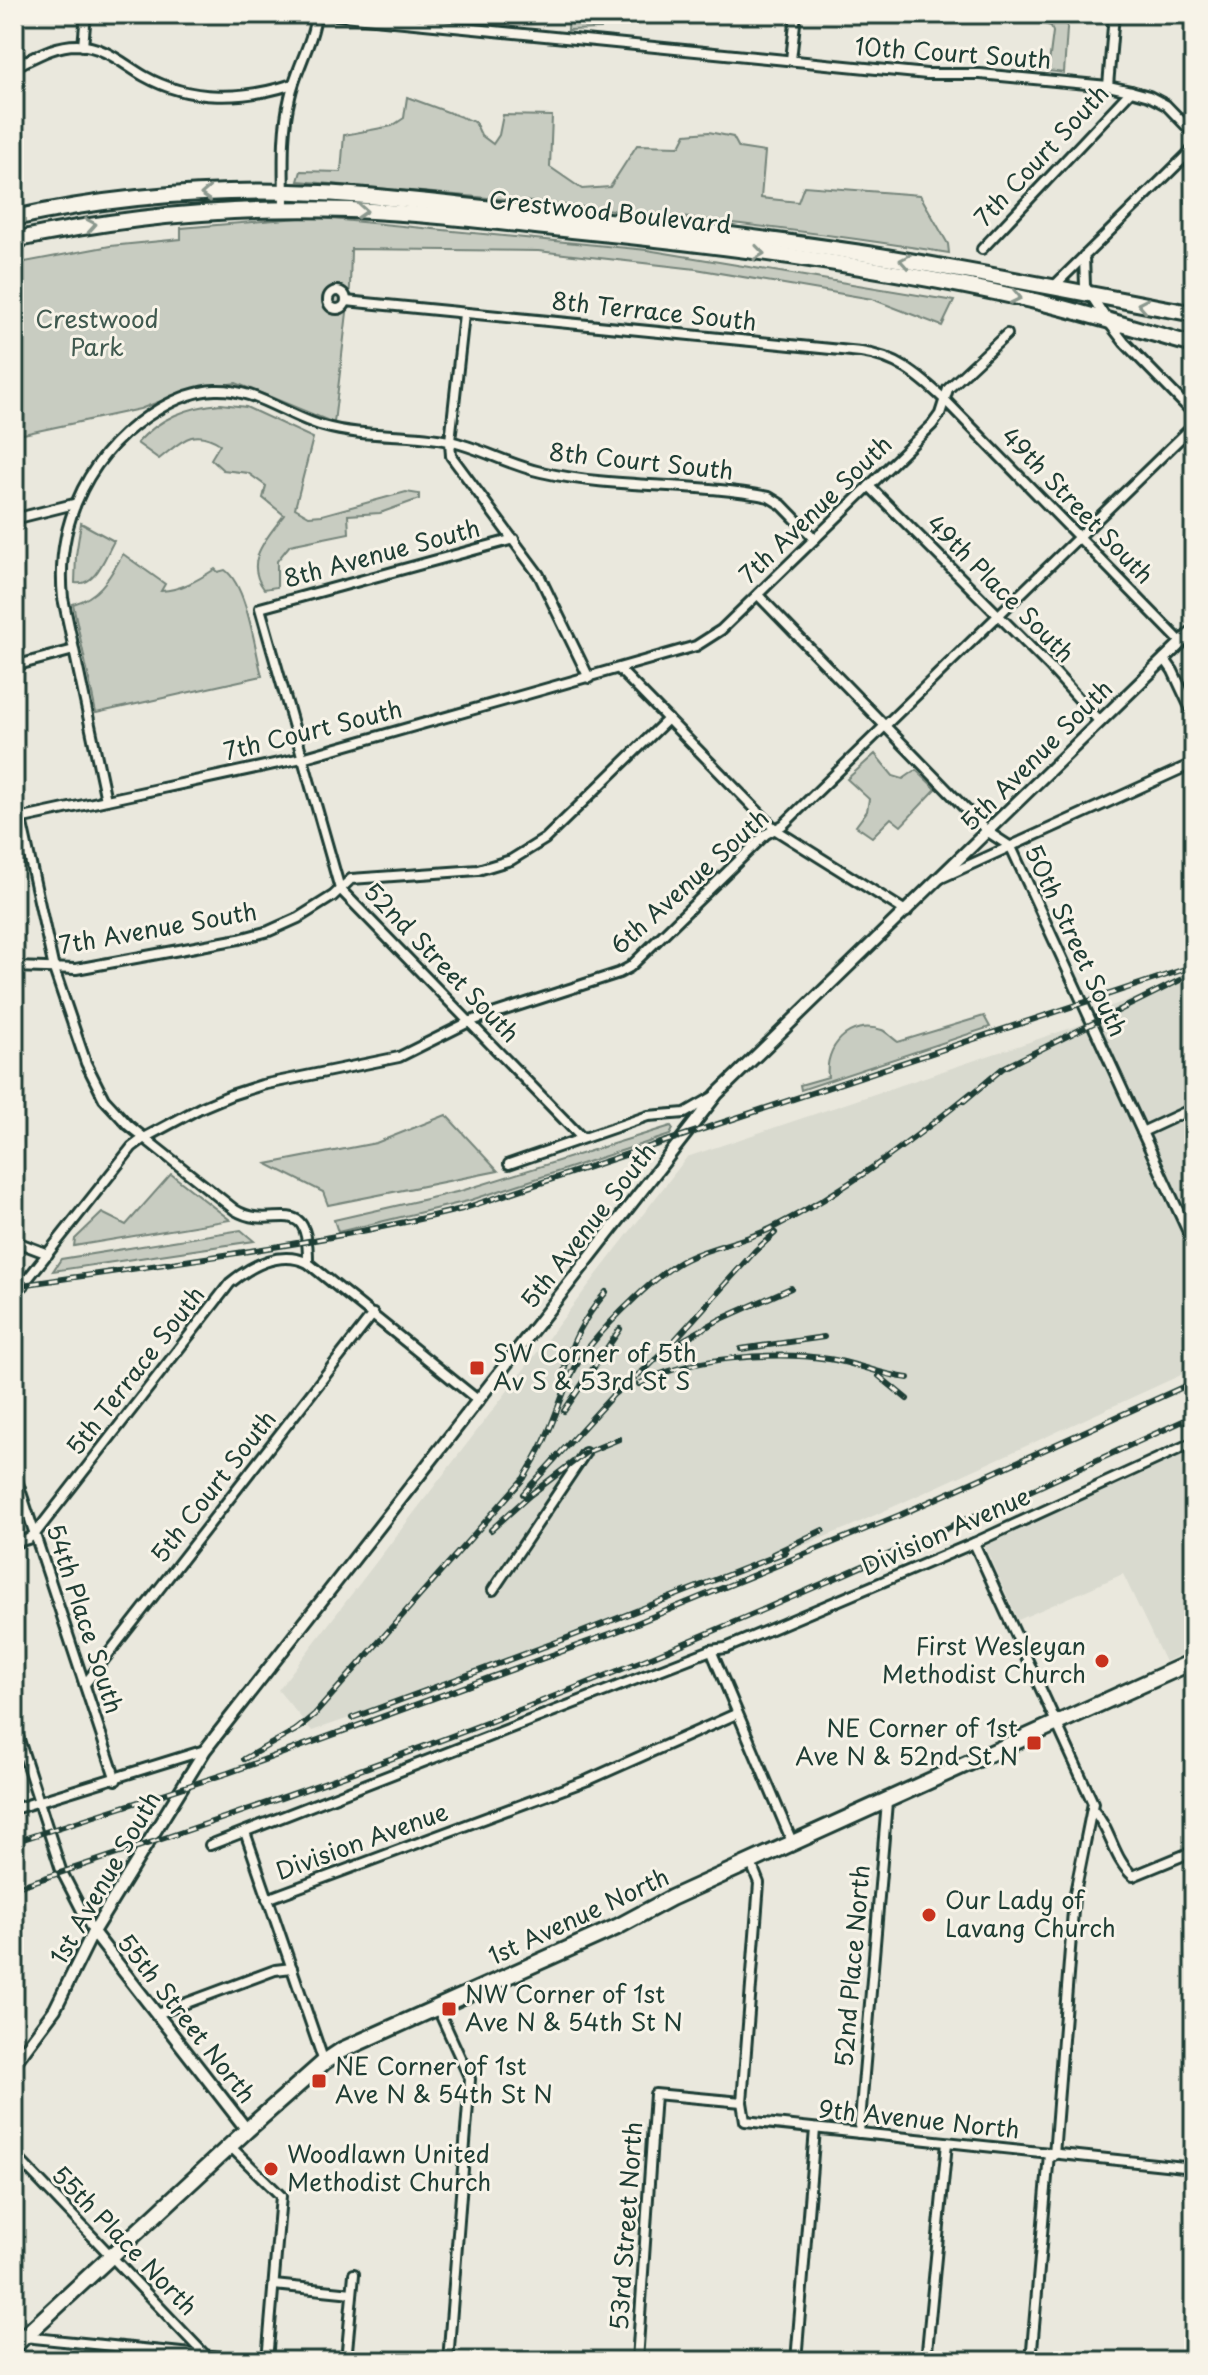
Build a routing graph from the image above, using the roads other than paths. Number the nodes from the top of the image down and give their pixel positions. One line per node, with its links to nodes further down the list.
1 (86, 14): 6 (street)
2 (316, 14): 9 (street)
3 (324, 14): 7 (street, 10th Court South)
4 (796, 14): 7 (street)
5 (1114, 14): 10 (street)
6 (83, 46): 8 (street); 9 (street)
7 (791, 60): 10 (street, 10th Court South)
8 (14, 67)
9 (293, 84): 14 (street)
10 (1108, 86): 11 (street, 10th Court South)
11 (1131, 91): 12 (street, 10th Court South); 18 (street, 7th Court South)
12 (1194, 134)
13 (1194, 148): 19 (street)
14 (284, 192): 15 (street); 16 (main road, Crestwood Boulevard, one-way to 16); 20 (main road, Crestwood Boulevard, one-way to 14)
15 (284, 209): 17 (main road, Crestwood Boulevard, one-way to 15); 25 (main road, Crestwood Boulevard, one-way to 25)
16 (14, 218)
17 (14, 240)
18 (982, 249)
19 (1084, 256): 20 (street); 21 (street)
20 (1053, 287): 21 (main road, Crestwood Boulevard)
21 (1091, 295): 24 (main road, Crestwood Boulevard, one-way to 21); 25 (street)
22 (346, 301): 23 (street, 8th Terrace South)
23 (464, 314): 28 (street, 8th Terrace South); 31 (street)
24 (1194, 314)
25 (1107, 320): 27 (main road, Crestwood Boulevard); 29 (street)
26 (1007, 334): 28 (street, 7th Avenue South)
27 (1194, 345)
28 (944, 399): 32 (street, 7th Avenue South); 35 (street, 49th Street South)
29 (1194, 414)
30 (1194, 425): 35 (street, 6th Avenue South)
31 (450, 441): 33 (street, 8th Court South); 36 (street); 37 (street, 8th Court South)
32 (869, 486): 37 (street, 7th Avenue South); 40 (street, 49th Place South)
33 (74, 504): 34 (street); 43 (street, 8th Court South)
34 (14, 519)
35 (1079, 537): 40 (street, 6th Avenue South); 42 (street, 49th Street South)
36 (514, 539): 39 (street, 8th Avenue South); 47 (street)
37 (815, 539): 38 (street, 7th Avenue South)
38 (758, 595): 46 (street, 7th Avenue South); 51 (street, 50th Street South)
39 (260, 608): 52 (street, 52nd Street South)
40 (998, 616): 50 (street, 49th Place South); 51 (street, 6th Avenue South)
41 (1194, 630): 42 (street, 5th Avenue South)
42 (1181, 642): 44 (street, 5th Avenue South)
43 (74, 650): 45 (street); 54 (street, 8th Court South)
44 (1164, 658): 48 (street); 50 (street, 5th Avenue South)
45 (14, 666)
46 (619, 669): 47 (street, 7th Court South); 49 (street)
47 (589, 678): 52 (street, 7th Court South)
48 (1194, 716)
49 (668, 719): 56 (street); 60 (street, 7th Avenue South)
50 (1100, 722): 57 (street, 5th Avenue South)
51 (884, 725): 56 (street, 6th Avenue South); 57 (street, 50th Street South)
52 (302, 758): 54 (street, 7th Court South); 60 (street, 52nd Street South)
53 (1194, 763): 58 (street)
54 (106, 800): 55 (street, 7th Court South)
55 (18, 820): 63 (street)
56 (776, 830): 61 (street); 64 (street, 6th Avenue South)
57 (988, 832): 58 (street, 50th Street South); 59 (street, 5th Avenue South)
58 (1011, 847): 59 (street); 67 (street, 50th Street South)
59 (941, 878): 61 (street, 5th Avenue South)
60 (340, 889): 63 (street, 7th Avenue South); 64 (street, 52nd Street South)
61 (907, 912): 65 (street, 5th Avenue South)
62 (14, 967): 63 (street, 7th Avenue South)
63 (54, 969): 68 (street)
64 (471, 1021): 68 (street, 6th Avenue South); 69 (street, 52nd Street South)
65 (717, 1094): 69 (street); 79 (street, 5th Avenue South)
66 (1194, 1108): 67 (street)
67 (1142, 1132): 72 (street, 50th Street South)
68 (144, 1138): 73 (street, 6th Avenue South); 74 (street)
69 (582, 1138): 70 (street)
70 (509, 1164)
71 (14, 1241): 73 (street)
72 (1194, 1245)
73 (48, 1254): 76 (street, 6th Avenue South)
74 (308, 1263): 78 (street); 83 (street, 5th Terrace South)
75 (14, 1276): 76 (street)
76 (24, 1285): 77 (street, 6th Avenue South)
77 (14, 1296)
78 (373, 1314): 79 (street); 89 (street, 5th Court South)
79 (479, 1401): 93 (street, 5th Avenue South)
80 (1194, 1442): 85 (street, Division Avenue)
81 (585, 1453): 86 (street)
82 (14, 1471): 83 (street, 54th Place South)
83 (35, 1534): 84 (street, 5th Terrace South); 89 (street, 54th Place South)
84 (14, 1543)
85 (974, 1543): 87 (street, Division Avenue); 92 (street)
86 (493, 1590)
87 (711, 1650): 90 (street); 99 (street, Division Avenue)
88 (1194, 1661): 92 (main road, 1st Avenue North)
89 (85, 1684): 94 (street, 54th Place South)
90 (736, 1714): 100 (street); 104 (street, Division Avenue)
91 (14, 1724): 95 (street)
92 (1056, 1725): 96 (main road, 1st Avenue North); 98 (street)
93 (205, 1750): 94 (street); 105 (street, 1st Avenue South)
94 (116, 1780): 95 (street)
95 (39, 1801): 97 (street); 105 (street)
96 (887, 1802): 100 (main road, 1st Avenue North); 114 (street, 52nd Place North)
97 (14, 1809)
98 (1093, 1810): 102 (street); 118 (street)
99 (245, 1832): 101 (street, Division Avenue); 104 (street)
100 (793, 1844): 103 (main road, 1st Avenue North)
101 (210, 1845)
102 (1194, 1851)
103 (751, 1863): 107 (main road, 1st Avenue North); 111 (street)
104 (267, 1899): 106 (street)
105 (93, 1932): 108 (street, 55th Street North); 110 (street, 1st Avenue South)
106 (292, 1968): 108 (street); 109 (street)
107 (437, 2007): 109 (main road, 1st Avenue North); 128 (street)
108 (157, 2014): 113 (street, 55th Street North)
109 (324, 2062): 113 (main road, 1st Avenue North)
110 (14, 2064)
111 (742, 2102): 112 (street, 9th Avenue North); 129 (street, 53rd Street North)
112 (815, 2129): 114 (street, 9th Avenue North); 130 (street)
113 (247, 2130): 116 (main road, 1st Avenue North)
114 (859, 2133): 115 (street, 9th Avenue North)
115 (947, 2143): 118 (street, 9th Avenue North); 131 (street)
116 (230, 2146): 120 (main road, 1st Avenue North); 122 (street)
117 (14, 2154): 120 (street, 55th Place North)
118 (1051, 2154): 119 (street, 9th Avenue North); 132 (street)
119 (1194, 2168)
120 (111, 2257): 124 (main road, 1st Avenue North); 125 (street, 55th Place North)
121 (354, 2274): 123 (street)
122 (274, 2285): 123 (street); 126 (street)
123 (352, 2293): 127 (street)
124 (17, 2340): 125 (street)
125 (206, 2356): 126 (street)
126 (264, 2361)
127 (346, 2361)
128 (448, 2361)
129 (637, 2361)
130 (796, 2361)
131 (926, 2361)
132 (1031, 2361)

